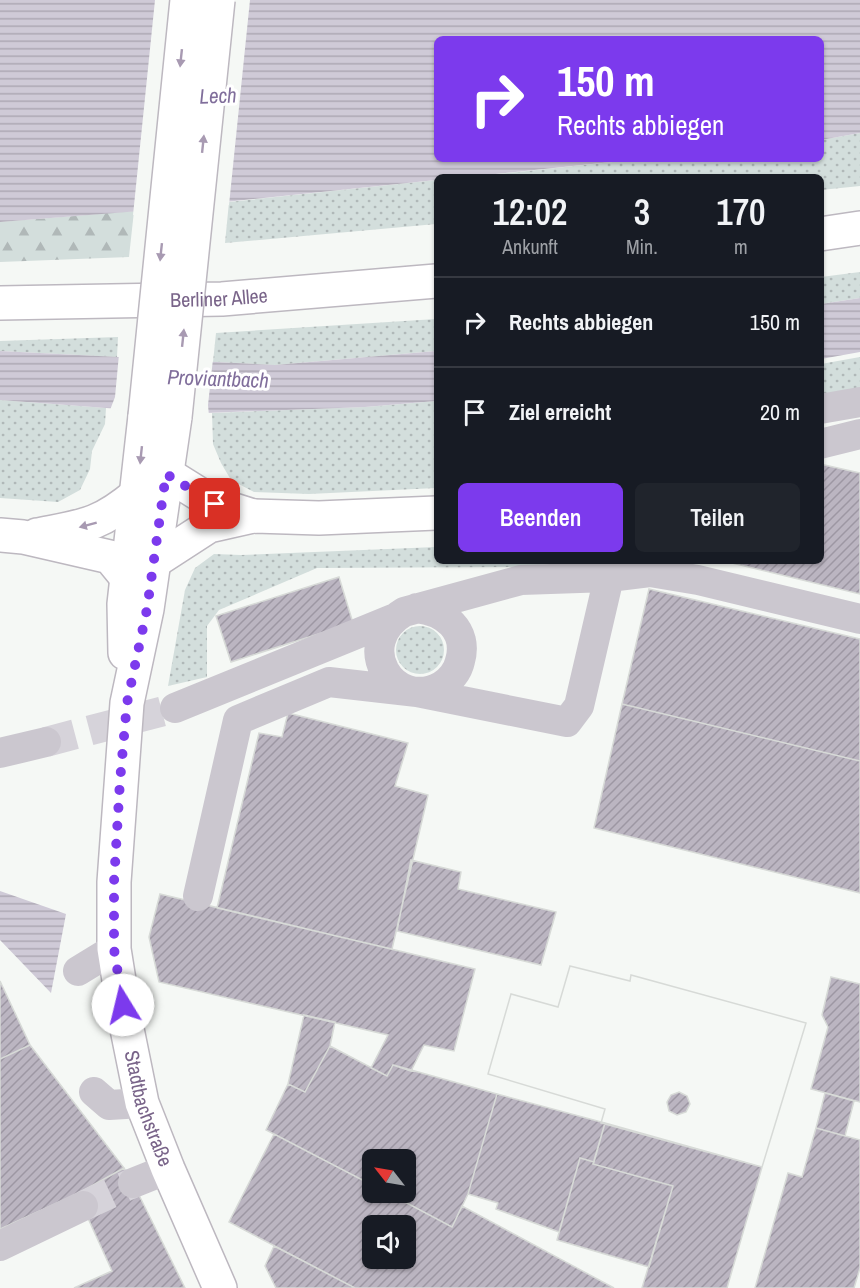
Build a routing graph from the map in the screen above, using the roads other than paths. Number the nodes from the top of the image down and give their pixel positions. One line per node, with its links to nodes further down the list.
1 (187, 0): 9 (main road, one-way to 9, bridge)
2 (218, 0): 9 (main road, one-way to 2, bridge)
3 (860, 228): 4 (main road)
4 (824, 233)
5 (434, 281): 6 (main road, Berliner Allee)
6 (0, 303)
7 (860, 402): 8 (lane)
8 (824, 409)
9 (160, 417): 12 (main road, Stadtbachstraße); 13 (main road, Stadtbachstraße, one-way to 13)
10 (860, 434): 11 (lane)
11 (824, 443)
12 (166, 474): 15 (main road); 17 (main road, Stadtbachstraße)
13 (136, 494): 16 (main road, one-way to 16); 19 (main road, Stadtbachstraße)
14 (434, 513): 15 (main road)
15 (253, 516): 17 (main road)
16 (11, 536): 19 (main road)
17 (155, 561): 23 (main road, Stadtbachstraße)
18 (609, 577): 20 (lane); 21 (lane); 22 (lane)
19 (128, 579): 23 (main road, Stadtbachstraße)
20 (405, 614): 22 (lane); 22 (lane); 24 (lane)
21 (860, 620)
22 (417, 692): 27 (lane)
23 (127, 703): 28 (main road, Stadtbachstraße)
24 (175, 708)
25 (46, 742): 26 (lane)
26 (0, 753)
27 (198, 896)
28 (114, 949): 29 (lane); 31 (main road, Stadtbachstraße)
29 (78, 971)
30 (94, 1092): 31 (lane)
31 (142, 1103): 32 (main road, Stadtbachstraße)
32 (168, 1169): 33 (lane); 36 (main road, Stadtbachstraße)
33 (133, 1183)
34 (83, 1206): 35 (lane)
35 (0, 1246)
36 (220, 1288)

